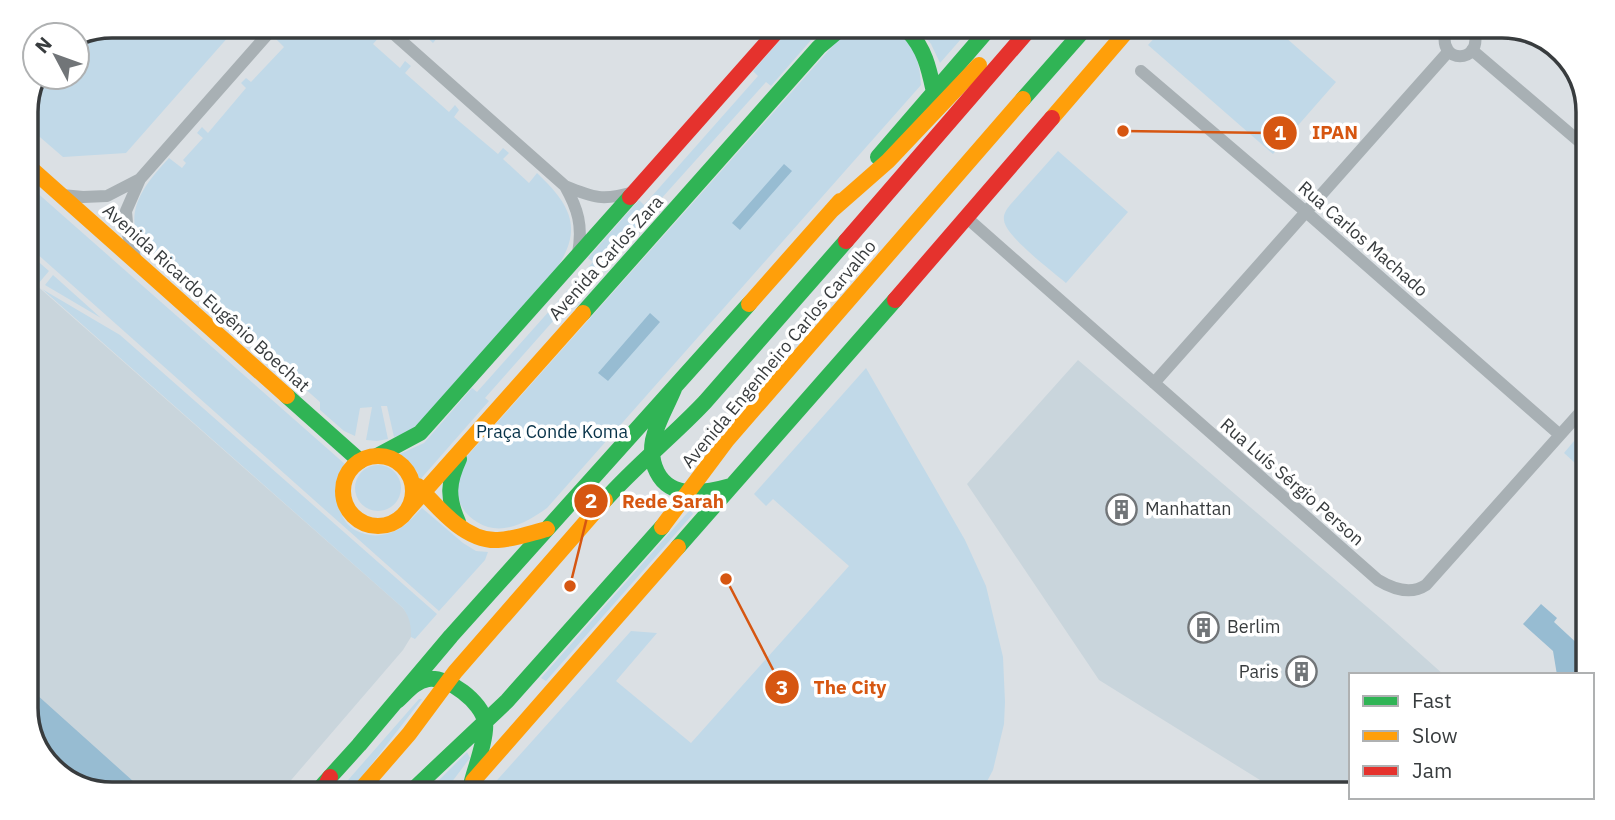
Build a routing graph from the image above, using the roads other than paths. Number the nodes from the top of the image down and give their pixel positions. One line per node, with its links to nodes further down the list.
1 (264, 38): 21 (street)
2 (398, 38): 22 (street)
3 (771, 38): 23 (main road, Avenida Carlos Zara)
4 (830, 38): 34 (main road, Avenida Carlos Zara)
5 (916, 38): 18 (main road)
6 (981, 38): 18 (main road)
7 (1003, 38): 25 (main road)
8 (1022, 38): 35 (main road, Avenida Engenheiro Carlos Carvalho)
9 (1077, 38): 16 (main road, Avenida Engenheiro Carlos Carvalho)
10 (1087, 38): 16 (main road)
11 (1121, 38): 27 (main road)
12 (1444, 38): 15 (street)
13 (1476, 38): 14 (street)
14 (1472, 51): 15 (street); 19 (street)
15 (1448, 52): 26 (street)
16 (1052, 66): 41 (main road, Avenida Engenheiro Carlos Carvalho)
17 (1142, 71): 26 (street, Rua Carlos Machado)
18 (934, 92): 25 (main road)
19 (1576, 139)
20 (39, 176): 24 (main road, Avenida Ricardo Eugênio Boechat)
21 (140, 179): 24 (street); 29 (street)
22 (565, 186): 23 (street); 28 (street)
23 (635, 191): 28 (main road, Avenida Carlos Zara)
24 (61, 195): 29 (main road, Avenida Ricardo Eugênio Boechat)
25 (831, 211): 31 (main road)
26 (1306, 212): 30 (street); 33 (street, Rua Carlos Machado)
27 (967, 218): 30 (street, Rua Luís Sérgio Person); 39 (main road)
28 (578, 257): 36 (main road, Avenida Carlos Zara)
29 (137, 263): 37 (main road, Avenida Ricardo Eugênio Boechat)
30 (1154, 383): 33 (street, Rua Luís Sérgio Person)
31 (674, 389): 35 (main road); 44 (main road)
32 (1576, 417): 33 (street, Rua Luís Sérgio Person)
33 (1560, 435)
34 (465, 447): 40 (main road, Avenida Carlos Zara); 43 (main road)
35 (652, 452): 41 (main road); 45 (main road, Avenida Engenheiro Carlos Carvalho)
36 (377, 456): 37 (main road); 38 (main road)
37 (360, 461): 42 (main road)
38 (411, 478): 40 (main road); 42 (main road)
39 (731, 486): 41 (main road); 52 (main road)
40 (424, 493): 42 (main road, Avenida Carlos Zara); 43 (main road)
41 (687, 494): 47 (main road, Avenida Engenheiro Carlos Carvalho)
42 (405, 513)
43 (460, 525): 44 (main road)
44 (547, 529): 46 (main road)
45 (447, 682): 46 (main road); 47 (main road); 49 (main road, Avenida Engenheiro Carlos Carvalho)
46 (397, 701): 48 (main road)
47 (485, 722): 50 (main road, Avenida Engenheiro Carlos Carvalho); 51 (main road)
48 (326, 782)
49 (367, 782)
50 (421, 782)
51 (470, 782)
52 (471, 782)

